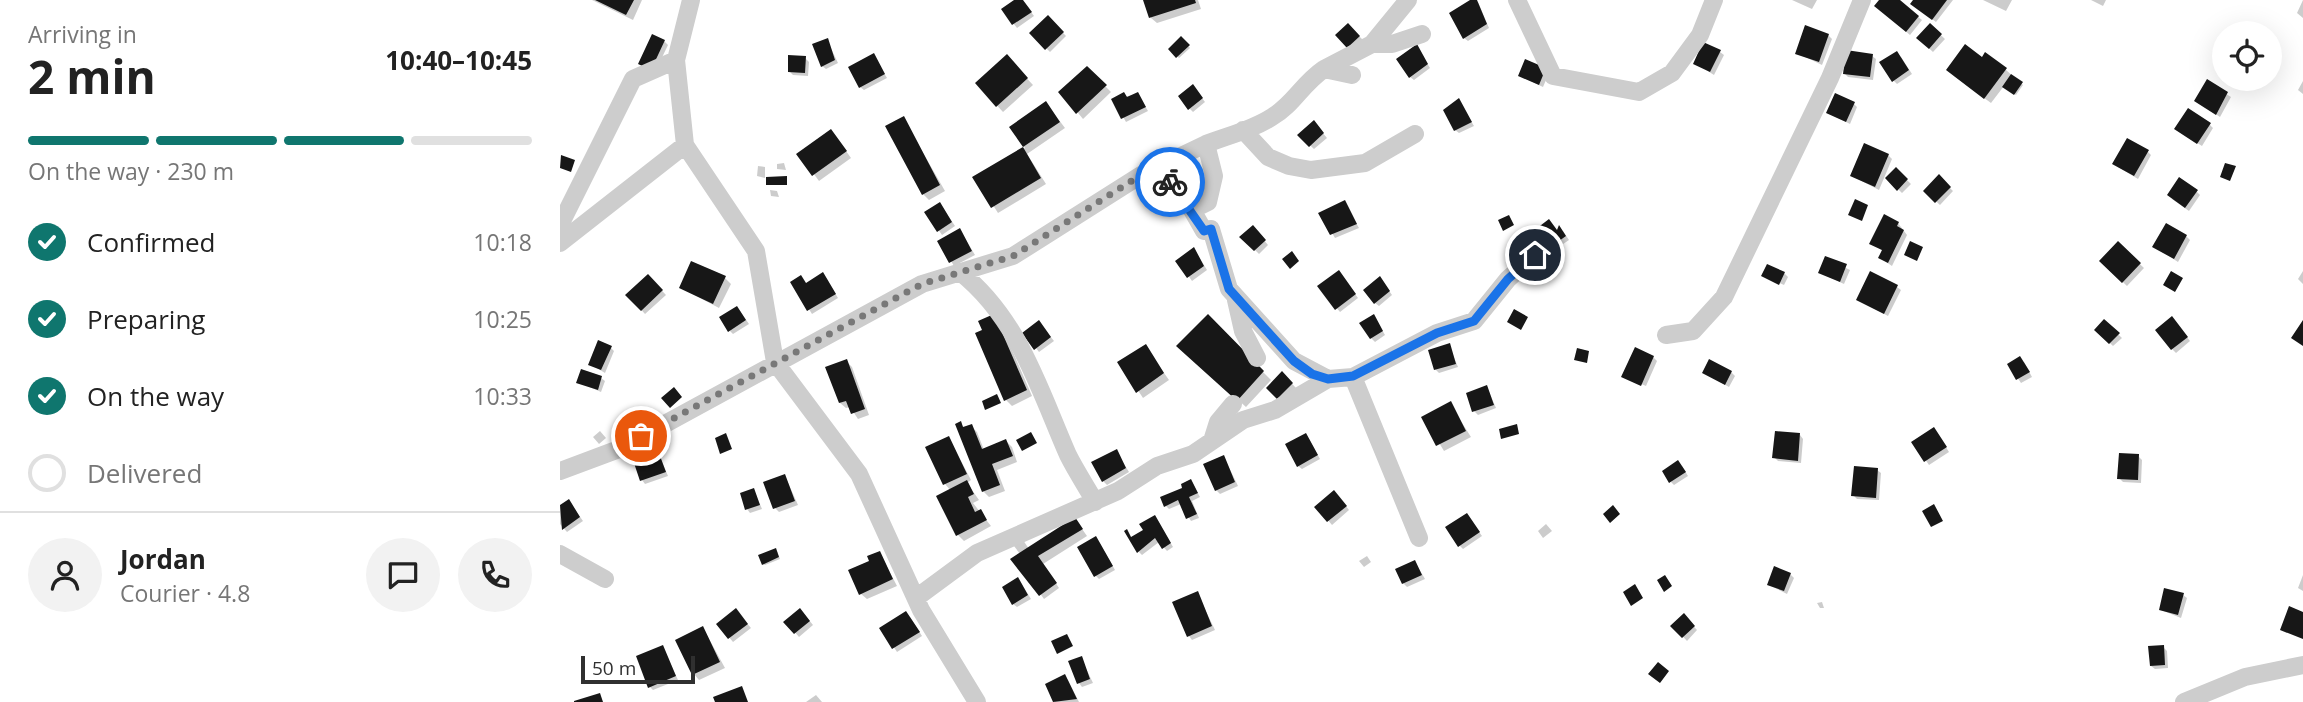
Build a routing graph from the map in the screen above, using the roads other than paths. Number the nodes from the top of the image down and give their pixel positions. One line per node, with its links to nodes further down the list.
1 (691, 0): 8 (street)
2 (1408, 0): 7 (street)
3 (1517, 0): 4 (street)
4 (1714, 0)
5 (1862, 0): 22 (street)
6 (1422, 34): 7 (street)
7 (1371, 44): 9 (street)
8 (676, 60): 14 (street); 17 (street)
9 (1324, 69): 10 (street); 11 (street)
10 (1352, 75)
11 (1243, 130): 12 (street); 13 (street)
12 (1415, 134)
13 (1206, 144): 15 (street); 16 (street)
14 (685, 145): 18 (street); 24 (street)
15 (1153, 170): 16 (street); 20 (street)
16 (1192, 210): 21 (street)
17 (560, 225)
18 (560, 243)
19 (1535, 255): 25 (street)
20 (960, 272): 24 (street); 30 (street)
21 (1236, 296): 23 (street); 26 (street)
22 (1666, 335)
23 (1256, 358)
24 (775, 362): 29 (street); 34 (street)
25 (1353, 376): 26 (street); 31 (street)
26 (1328, 379): 28 (street)
27 (1233, 404): 28 (street)
28 (1212, 441): 30 (street)
29 (560, 471)
30 (1095, 502): 34 (street)
31 (1419, 538)
32 (560, 554): 33 (street)
33 (605, 579)
34 (916, 598): 36 (street)
35 (2303, 664): 37 (street)
36 (977, 702)
37 (2183, 702)

